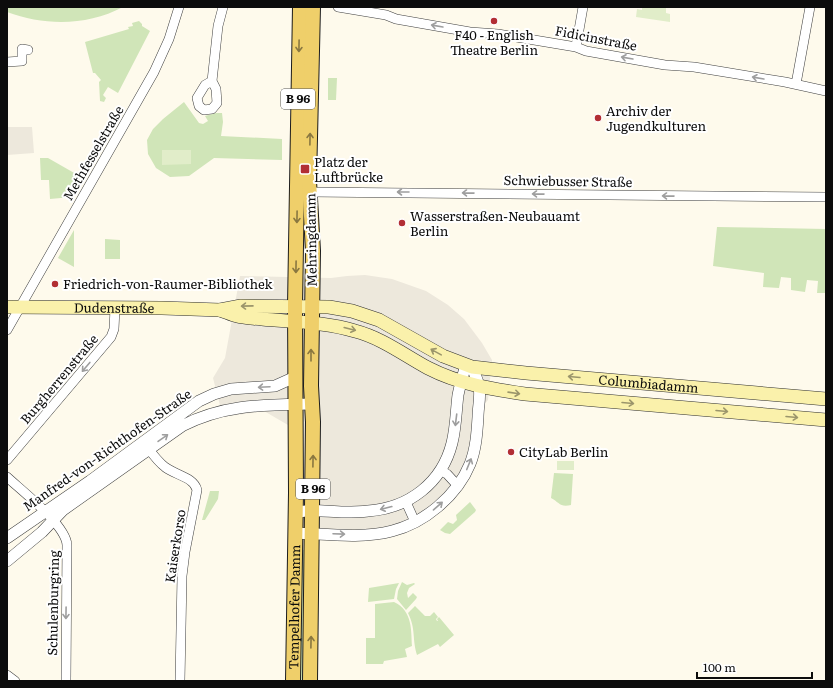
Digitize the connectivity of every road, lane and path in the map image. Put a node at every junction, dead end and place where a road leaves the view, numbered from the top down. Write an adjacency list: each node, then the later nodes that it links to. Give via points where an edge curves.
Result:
1 (179, 7): 20 (street, Methfesselstraße, via 154,72)
2 (223, 7): 12 (street, via 218,26)
3 (300, 7): 15 (main road, Mehringdamm / B 96, one-way to 15)
4 (313, 7): 15 (main road, Mehringdamm / B 96, one-way to 4)
5 (338, 7): 8 (street, Fidicinstraße)
6 (582, 7): 9 (street)
7 (810, 7): 13 (street)
8 (386, 11): 9 (street, Fidicinstraße, one-way to 8, via 396,19)
9 (576, 47): 13 (street, Fidicinstraße, one-way to 9, via 694,67 666,65)
10 (28, 50): 11 (street, via 22,50 22,61)
11 (7, 62)
12 (212, 81)
13 (796, 84): 14 (street, Fidicinstraße)
14 (826, 91)
15 (304, 191): 16 (street, Schwiebusser Straße, one-way to 15); 17 (main road, Mehringdamm / B 96, one-way to 17); 18 (main road, Mehringdamm / B 96, via 313,251)
16 (826, 197)
17 (295, 306): 18 (main road); 22 (main road, Dudenstraße, one-way to 22, via 241,306); 23 (main road, Tempelhofer Damm / B 96)
18 (312, 306): 24 (main road, Tempelhofer Damm / B 96); 26 (main road, one-way to 18, via 443,356 379,320 352,311)
19 (7, 307): 20 (main road, Dudenstraße)
20 (20, 307): 21 (main road, Dudenstraße); 25 (street, Methfesselstraße)
21 (114, 308): 22 (main road, Dudenstraße); 43 (street, Burgherrenstraße, one-way to 43, via 114,329 111,337)
22 (220, 310): 23 (main road, Dudenstraße, via 236,316)
23 (295, 322): 24 (main road); 27 (main road, Tempelhofer Damm / B 96)
24 (312, 323): 28 (main road, one-way to 28, via 371,336 427,367); 35 (main road, Tempelhofer Damm / B 96, one-way to 24)
25 (7, 330)
26 (469, 366): 28 (street); 29 (street); 30 (main road, Columbiadamm, one-way to 26)
27 (295, 377): 33 (street, Manfred-von-Richthofen-Straße, one-way to 33, via 275,386 231,389); 36 (main road, Tempelhofer Damm / B 96)
28 (461, 382): 29 (main road); 44 (street, one-way to 44, via 452,443)
29 (479, 387): 37 (main road, Columbiadamm, one-way to 37, via 525,394); 46 (street, one-way to 29, via 470,465 476,441)
30 (696, 388): 31 (main road, Columbiadamm); 37 (main road)
31 (746, 392): 32 (main road, Columbiadamm); 39 (main road)
32 (771, 394): 34 (main road, Columbiadamm); 40 (main road)
33 (208, 397): 38 (street); 42 (street, Manfred-von-Richthofen-Straße, via 192,405)
34 (826, 399)
35 (311, 404): 36 (street); 48 (main road, Tempelhofer Damm / B 96, one-way to 35)
36 (296, 405): 38 (street, Manfred-von-Richthofen-Straße, via 251,406); 50 (main road, Tempelhofer Damm / B 96)
37 (694, 409): 39 (main road, Columbiadamm, one-way to 39)
38 (213, 413): 42 (street, Manfred-von-Richthofen-Straße, one-way to 38, via 196,419)
39 (744, 413): 40 (main road, Columbiadamm)
40 (769, 415): 41 (main road, Columbiadamm, one-way to 41)
41 (826, 420)
42 (146, 446): 49 (street, Manfred-von-Richthofen-Straße); 51 (street, Manfred-von-Richthofen-Straße); 60 (street, Kaiserkorso, via 165,467 191,480 197,490 182,576)
43 (7, 460)
44 (440, 470): 46 (street); 47 (street, via 427,486)
45 (7, 477): 49 (street, Schulenburgring)
46 (458, 486): 52 (street, one-way to 46)
47 (406, 502): 48 (street, one-way to 48, via 368,511); 52 (street)
48 (312, 510): 50 (street); 54 (main road, Tempelhofer Damm / B 96)
49 (45, 512): 51 (street, Schulenburgring); 55 (street, Manfred-von-Richthofen-Straße)
50 (296, 513): 53 (main road, Tempelhofer Damm / B 96)
51 (53, 520): 56 (street, Manfred-von-Richthofen-Straße); 59 (street, Schulenburgring, one-way to 59, via 65,536 67,545)
52 (415, 522): 54 (street, one-way to 52, via 376,534 400,529)
53 (295, 533): 54 (street, Tempelhofer Damm); 61 (main road, Tempelhofer Damm / B 96)
54 (312, 533): 62 (main road, Tempelhofer Damm / B 96, one-way to 54)
55 (7, 538)
56 (7, 561)
57 (7, 675): 58 (street)
58 (15, 681)
59 (66, 681)
60 (180, 681)
61 (293, 681)
62 (310, 681)

